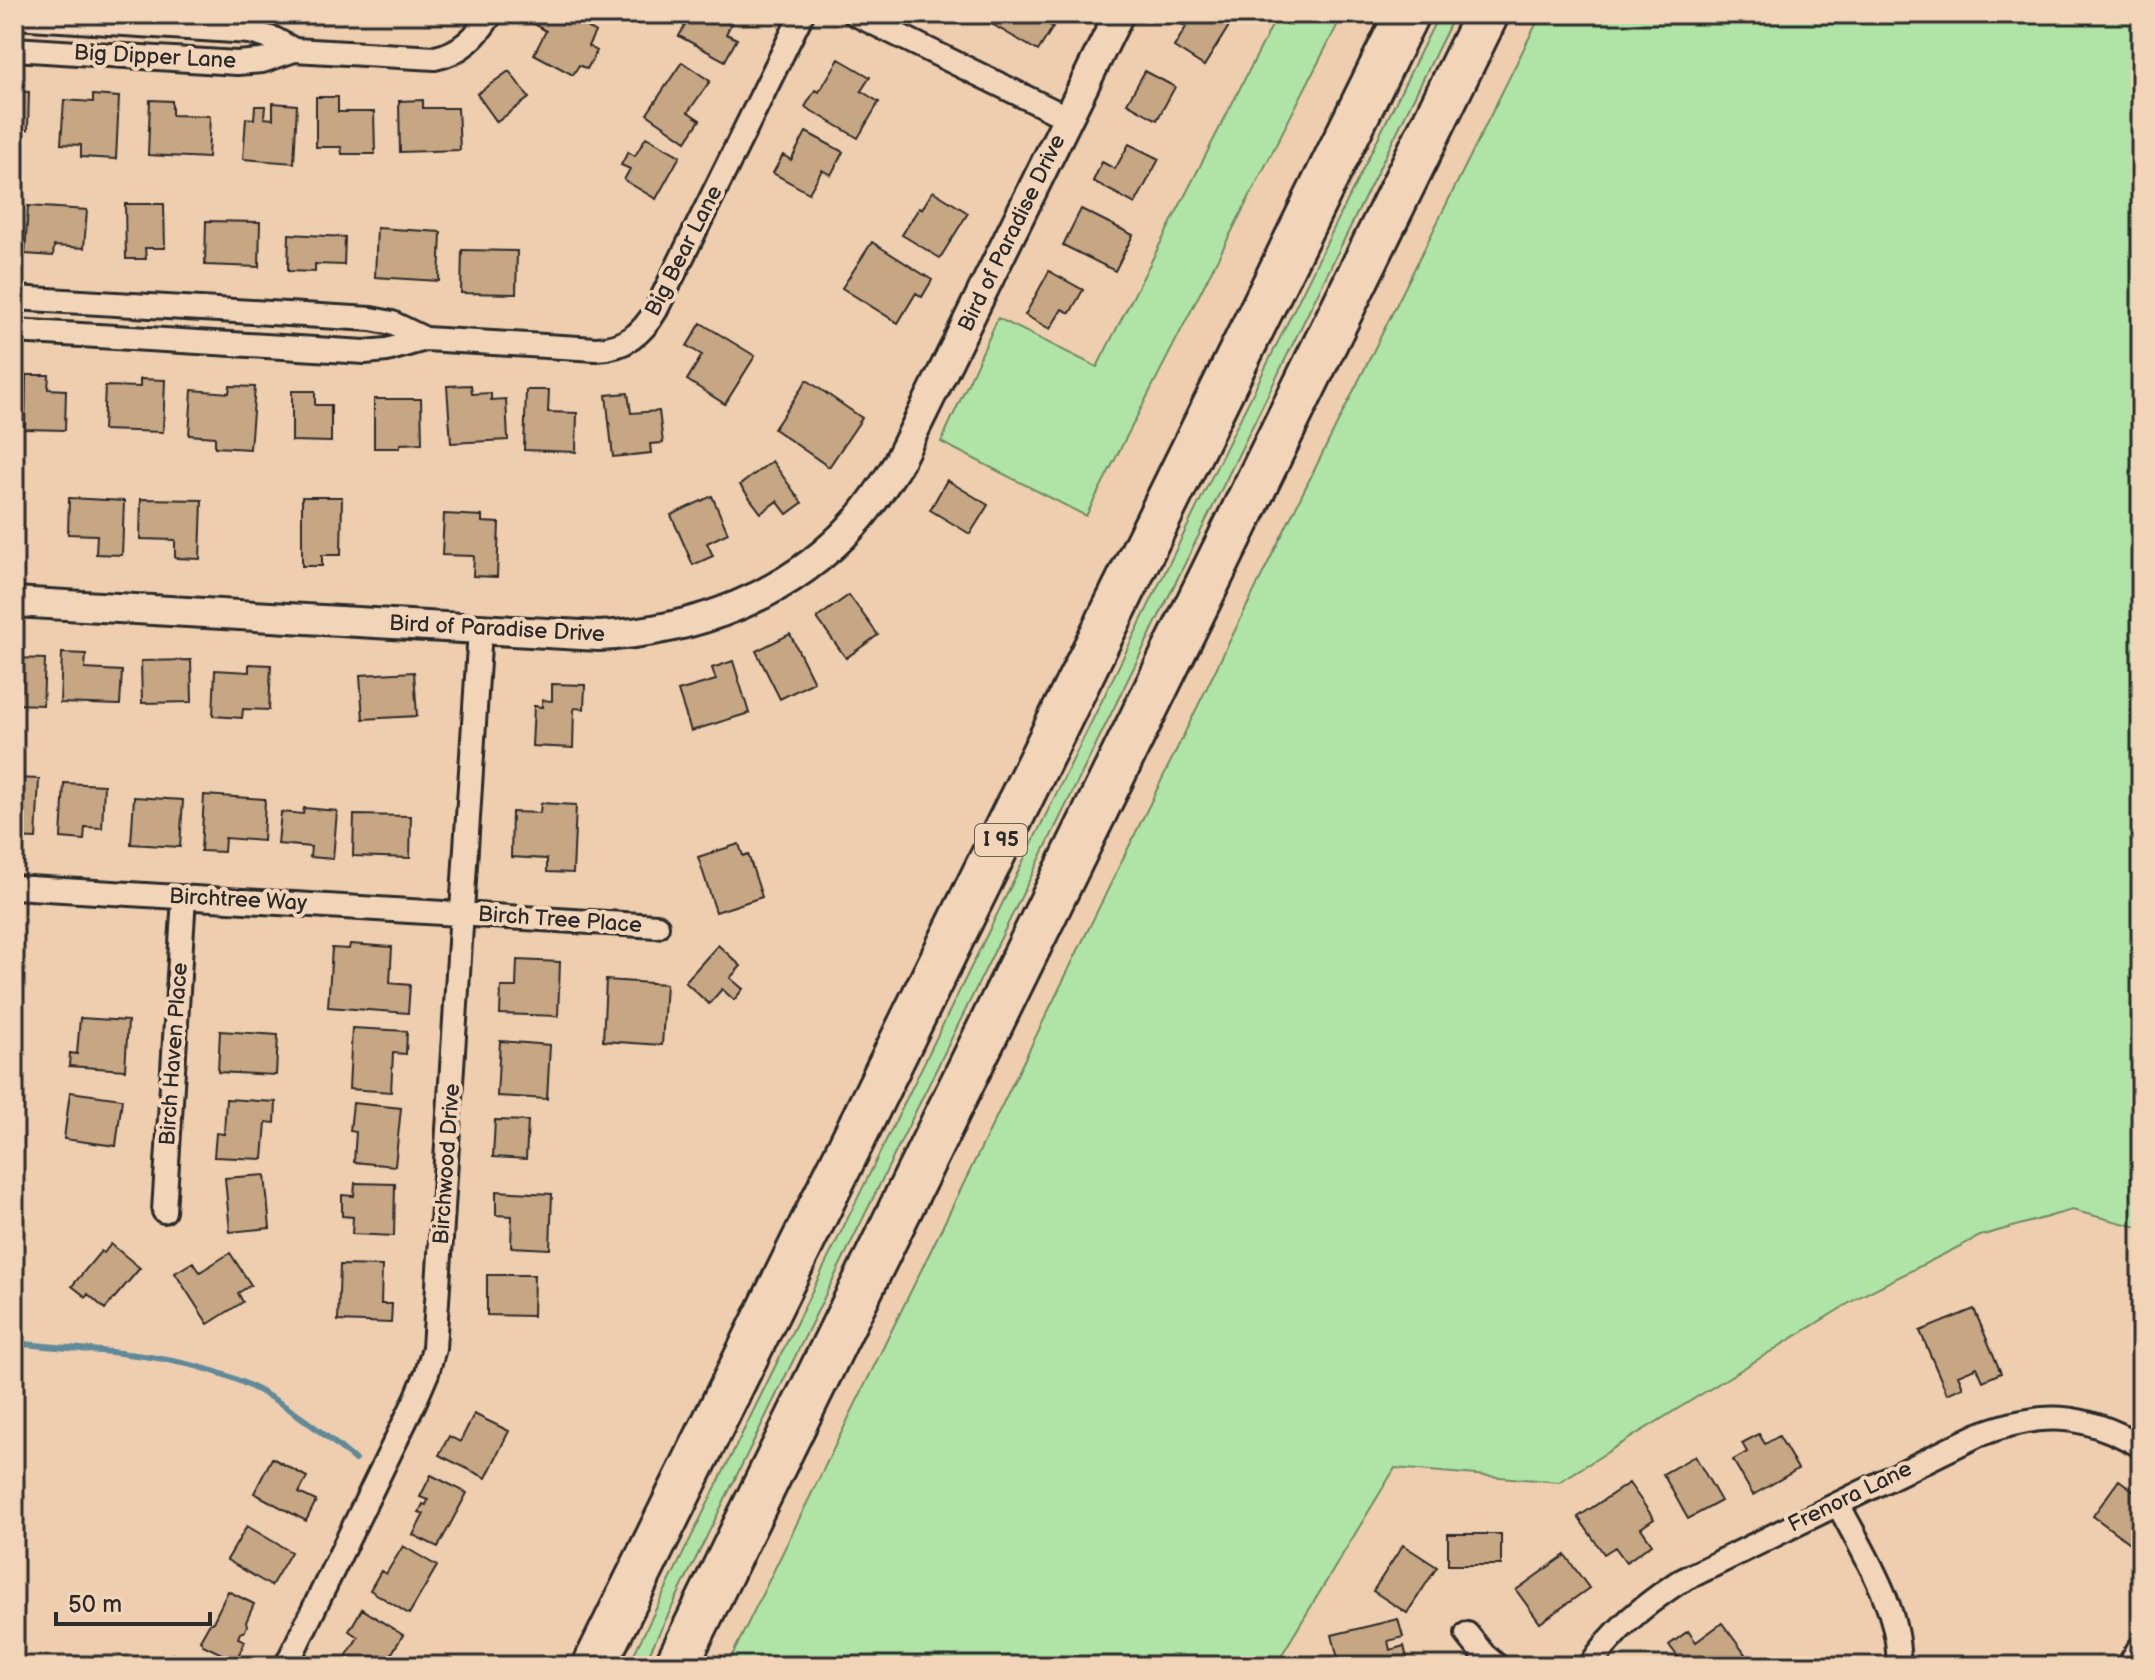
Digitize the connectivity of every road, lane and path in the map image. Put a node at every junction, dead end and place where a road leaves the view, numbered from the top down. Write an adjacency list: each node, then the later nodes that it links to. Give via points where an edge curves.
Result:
1 (491, 14): 9 (street, Big Dipper Lane, via 463,47 435,58)
2 (802, 14): 13 (street, Big Bear Lane, via 662,299 634,337 596,349)
3 (855, 14): 10 (street)
4 (1119, 14): 10 (street, Bird of Paradise Drive)
5 (1407, 14): 26 (highway, I 95)
6 (1487, 14): 27 (highway)
7 (14, 17): 9 (street, Big Dipper Lane, via 250,32)
8 (14, 49): 9 (street, Big Dipper Lane, via 250,63)
9 (294, 50)
10 (1068, 118): 15 (street, Bird of Paradise Drive, via 908,446 870,504 838,540 771,589 689,624 599,636)
11 (14, 298): 13 (street, Big Bear Lane, via 371,319)
12 (14, 331): 13 (street, Big Bear Lane, via 365,352)
13 (425, 339)
14 (14, 602): 15 (street, Bird of Paradise Drive)
15 (480, 630): 18 (street, Birchwood Drive)
16 (14, 887): 17 (street, Birchtree Way)
17 (184, 897): 18 (street, Birchtree Way); 20 (street, Birch Haven Place)
18 (463, 913): 19 (street, Birch Tree Place); 25 (street, Birchwood Drive, via 434,1348 415,1401)
19 (657, 926)
20 (164, 1211)
21 (2141, 1446): 22 (street, Frenora Lane, via 2097,1424 2034,1419 1978,1435)
22 (1838, 1504): 29 (street, Frenora Lane, via 1677,1583 1622,1625); 30 (street, via 1888,1606)
23 (1467, 1634): 28 (street)
24 (2141, 1651): 31 (street)
25 (286, 1666)
26 (594, 1666)
27 (676, 1666)
28 (1497, 1666)
29 (1590, 1666)
30 (1898, 1666)
31 (2132, 1666)

